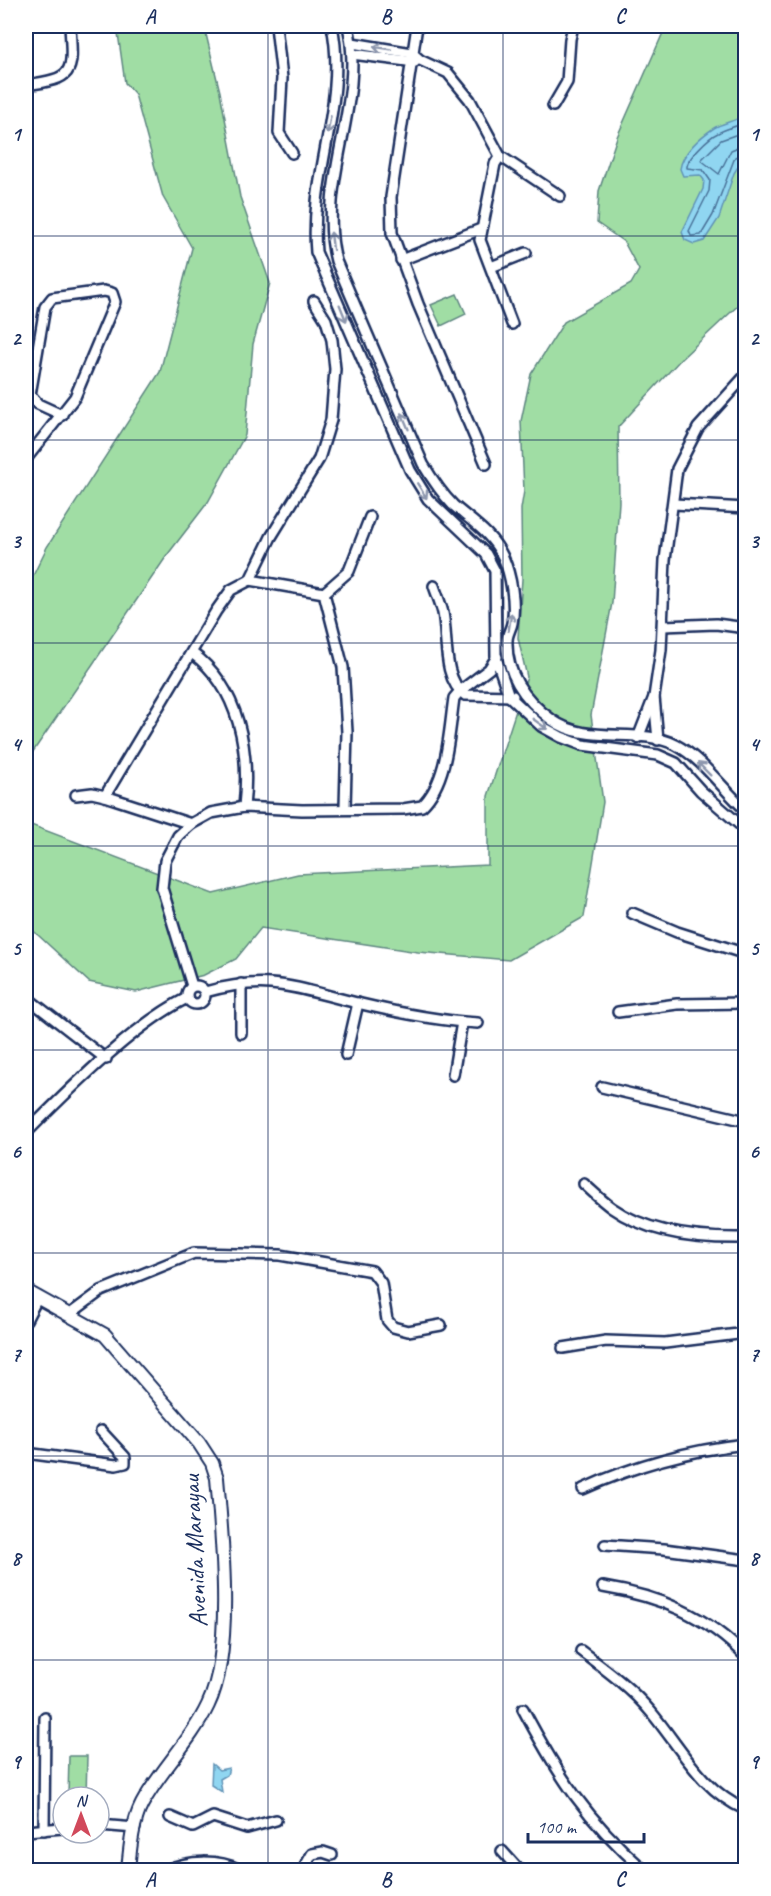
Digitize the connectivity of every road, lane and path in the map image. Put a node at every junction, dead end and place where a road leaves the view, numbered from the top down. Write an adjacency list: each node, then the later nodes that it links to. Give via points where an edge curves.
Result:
1 (70, 26): 10 (street, via 70,68 65,76 57,81)
2 (276, 26): 14 (street, via 282,78 279,133)
3 (332, 26): 11 (street, via 337,65)
4 (348, 26): 7 (street)
5 (417, 26): 9 (street)
6 (573, 26): 13 (street, via 567,82)
7 (352, 43): 8 (street); 9 (street, one-way to 7)
8 (352, 54): 9 (street); 12 (street)
9 (414, 58): 15 (street, via 438,67 458,82); 19 (street, via 390,217)
10 (26, 85)
11 (334, 97): 12 (street); 25 (street, one-way to 25, via 317,188 316,252)
12 (347, 99): 24 (street, one-way to 12, via 331,242 334,185)
13 (553, 106)
14 (292, 153)
15 (500, 156): 16 (street); 17 (street)
16 (560, 196)
17 (481, 229): 19 (street); 20 (street, via 480,240)
18 (526, 253): 20 (street)
19 (401, 260): 28 (street)
20 (491, 267): 22 (street)
21 (314, 301): 32 (street, via 332,340 335,369 331,420 319,459)
22 (512, 324)
23 (744, 379): 29 (street, via 698,428 687,446 677,469)
24 (387, 380): 25 (street); 37 (street, one-way to 24, via 511,583 502,556 489,536 453,505 430,477)
25 (374, 386): 39 (street, one-way to 39, via 410,470 428,499 486,554 495,571)
26 (62, 415): 26 (street, via 75,397 115,302 112,293 52,298 45,306 30,395 38,404); 27 (street)
27 (26, 459)
28 (486, 464)
29 (674, 504): 30 (street); 35 (street, via 665,560)
30 (746, 508)
31 (370, 517): 34 (street, via 349,571)
32 (250, 580): 34 (street); 38 (street, via 231,590)
33 (434, 586): 40 (street, via 443,614 451,670)
34 (324, 593): 52 (street, via 343,667 347,732)
35 (663, 626): 36 (street, via 716,624); 43 (street)
36 (746, 628)
37 (508, 651): 39 (street); 42 (street)
38 (192, 653): 48 (street); 51 (street, via 218,678 238,719 248,775)
39 (496, 658): 40 (street, via 489,669); 41 (street)
40 (460, 691): 41 (street); 52 (street, via 454,698 439,775 428,800 422,806 403,809)
41 (509, 696): 42 (street); 49 (street, one-way to 49, via 541,726 561,737 669,759)
42 (525, 696): 44 (street, via 551,719 571,730)
43 (654, 697): 44 (street); 45 (street)
44 (638, 738): 45 (street)
45 (658, 740): 46 (street, one-way to 45, via 687,753)
46 (722, 788): 49 (street); 50 (street)
47 (75, 795): 48 (street)
48 (105, 796): 55 (street)
49 (708, 797): 54 (street)
50 (734, 800): 53 (street); 54 (street)
51 (244, 807): 52 (street); 55 (street, via 211,813)
52 (345, 807)
53 (746, 810)
54 (724, 812): 56 (street)
55 (191, 824): 60 (street, via 178,836 165,861 162,888)
56 (746, 830)
57 (632, 914): 58 (street)
58 (746, 954)
59 (241, 984): 61 (street); 64 (street, via 283,983); 69 (street)
60 (192, 986): 61 (street, via 200,986); 63 (street)
61 (205, 992): 63 (street, via 199,1004 192,1004)
62 (26, 997): 71 (street)
63 (187, 998): 71 (street, via 170,1007)
64 (358, 1003): 67 (street); 70 (street)
65 (746, 1003): 66 (street, via 677,1004)
66 (618, 1012)
67 (462, 1022): 68 (street); 72 (street)
68 (478, 1023)
69 (241, 1033)
70 (346, 1055)
71 (106, 1059): 75 (street)
72 (453, 1075)
73 (602, 1086): 74 (street)
74 (746, 1121)
75 (26, 1131)
76 (584, 1184): 77 (street, via 613,1209 657,1228 712,1239)
77 (746, 1238)
78 (26, 1290): 79 (street, Avenida Marayau)
79 (38, 1297): 80 (street, Avenida Marayau); 81 (street)
80 (70, 1314): 82 (street, via 101,1291 194,1253 280,1255 372,1271 381,1283 387,1320 393,1327 408,1331); 100 (street, Avenida Marayau, via 105,1335 199,1443 217,1478 223,1599 219,1666 210,1702 142,1804)
81 (26, 1320)
82 (441, 1325)
83 (746, 1333): 84 (street, via 665,1343 606,1341)
84 (563, 1348)
85 (101, 1431): 87 (street, via 125,1457 125,1463)
86 (746, 1444): 88 (street, via 666,1459 620,1472)
87 (26, 1453)
88 (583, 1489)
89 (605, 1545): 90 (street)
90 (746, 1560)
91 (603, 1587): 93 (street, via 642,1593 684,1610)
92 (581, 1651): 96 (street, via 628,1687 699,1776 731,1803)
93 (746, 1657)
94 (523, 1709): 111 (street, via 578,1803)
95 (45, 1718): 102 (street)
96 (746, 1810)
97 (170, 1817): 98 (street, via 193,1827 213,1817 247,1828)
98 (276, 1820)
99 (111, 1826): 100 (street)
100 (135, 1828): 106 (street, Avenida Marayau)
101 (51, 1829): 102 (street)
102 (44, 1830): 103 (street)
103 (26, 1831)
104 (502, 1851): 110 (street)
105 (332, 1855): 109 (street, via 312,1854)
106 (128, 1870)
107 (166, 1870): 108 (street, via 219,1862)
108 (240, 1870)
109 (303, 1870)
110 (519, 1870)
111 (644, 1870)

